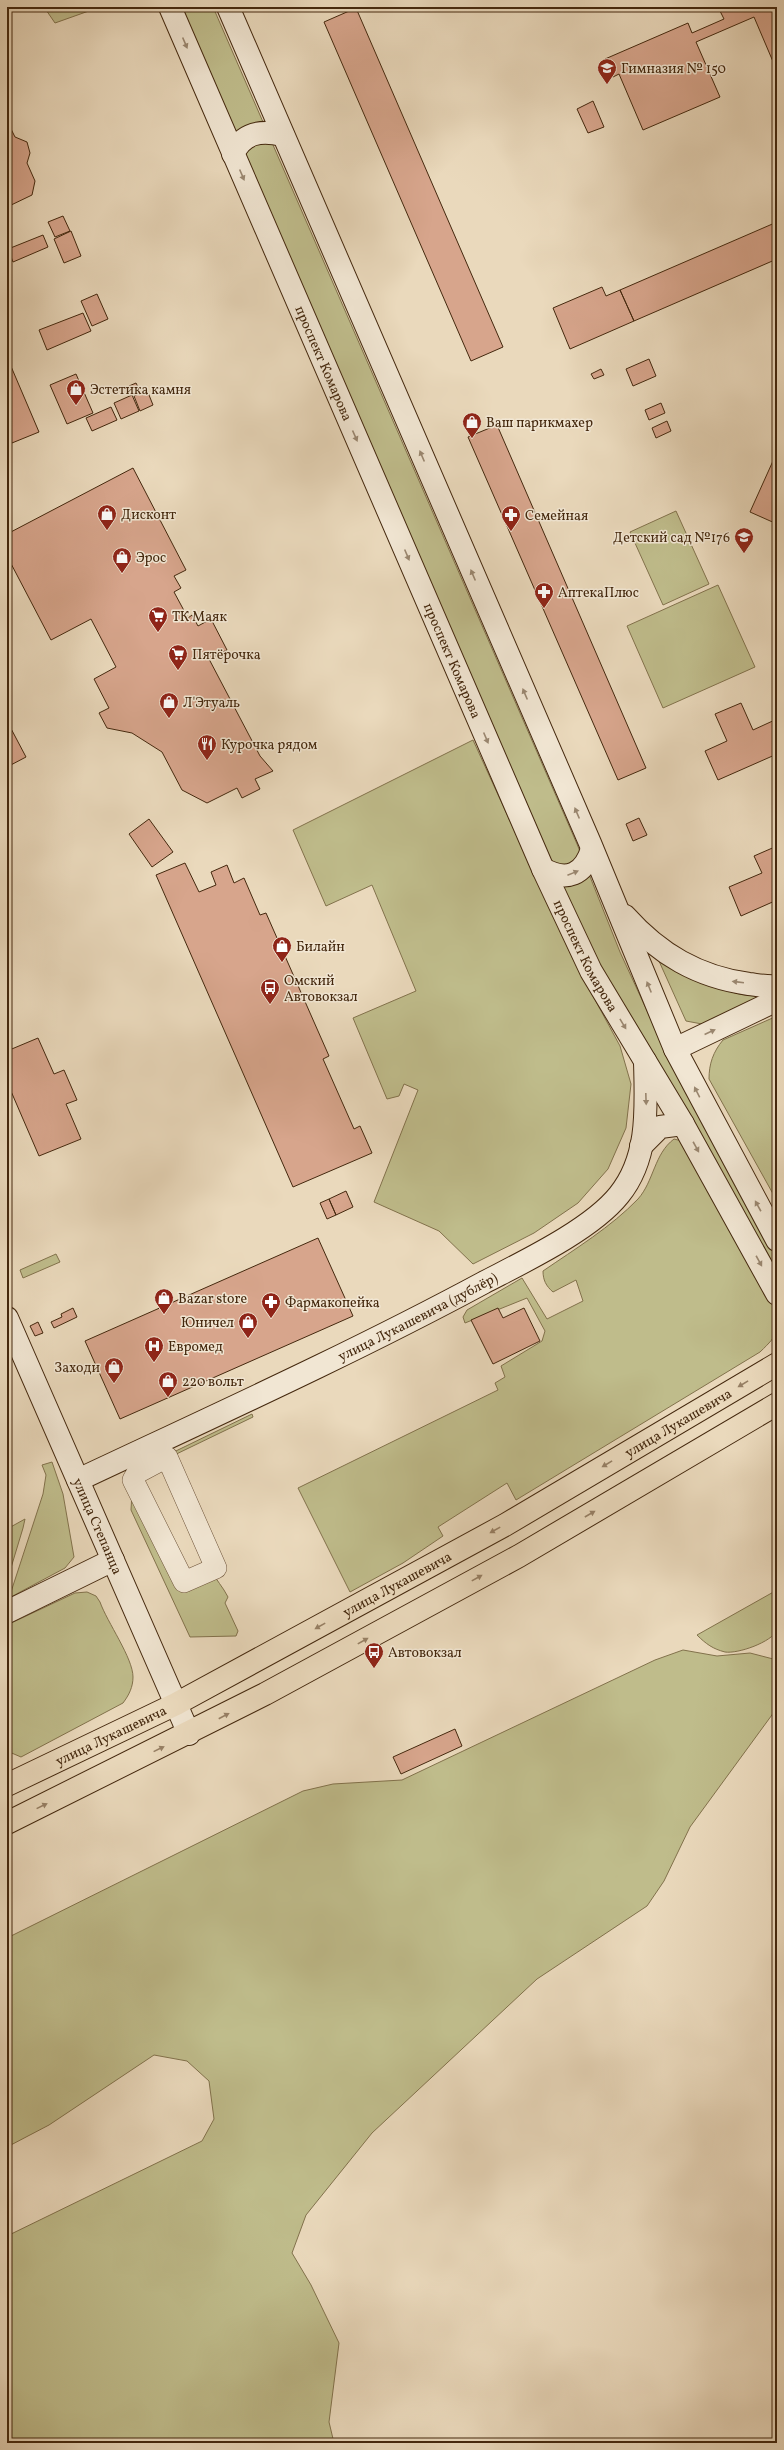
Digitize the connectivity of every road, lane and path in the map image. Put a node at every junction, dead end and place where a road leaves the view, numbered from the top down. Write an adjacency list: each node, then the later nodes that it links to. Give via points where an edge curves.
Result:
1 (170, 7): 4 (main road, проспект Комарова, one-way to 4)
2 (228, 7): 3 (main road)
3 (283, 135): 4 (main road, via 258,132 246,136); 5 (main road, one-way to 3)
4 (233, 154): 6 (main road, проспект Комарова, one-way to 6)
5 (592, 849): 6 (main road, one-way to 5, via 554,875 573,874 588,862); 7 (main road)
6 (542, 869): 11 (main road, проспект Комарова, one-way to 11, via 591,970)
7 (615, 904): 8 (main road, one-way to 7, via 726,981 684,964 646,939); 10 (main road, one-way to 7)
8 (777, 986)
9 (777, 1000): 10 (main road, one-way to 9)
10 (674, 1048): 14 (main road, one-way to 10)
11 (645, 1060): 12 (main road, проспект Комарова); 13 (main road, улица Лукашевича (дублёр), one-way to 13, via 646,1114)
12 (683, 1124): 13 (main road, via 660,1127); 15 (main road, проспект Комарова, one-way to 15)
13 (641, 1146): 19 (main road, улица Лукашевича (дублёр), via 633,1174 619,1196 596,1216 543,1251 437,1307)
14 (777, 1240)
15 (777, 1294)
16 (7, 1318): 19 (main road, улица Степанца)
17 (777, 1364): 23 (main road, улица Лукашевича, one-way to 23, via 505,1525)
18 (777, 1404): 24 (main road, one-way to 18, via 519,1556)
19 (78, 1480): 20 (main road, улица Степанца)
20 (113, 1560): 22 (main road); 23 (main road, улица Степанца)
21 (184, 1582): 21 (street, via 216,1568 167,1457 137,1473 133,1480)
22 (7, 1612)
23 (176, 1704): 24 (main road, улица Степанца); 25 (main road, улица Лукашевича)
24 (190, 1734): 26 (main road, one-way to 24)
25 (7, 1786)
26 (7, 1823)

